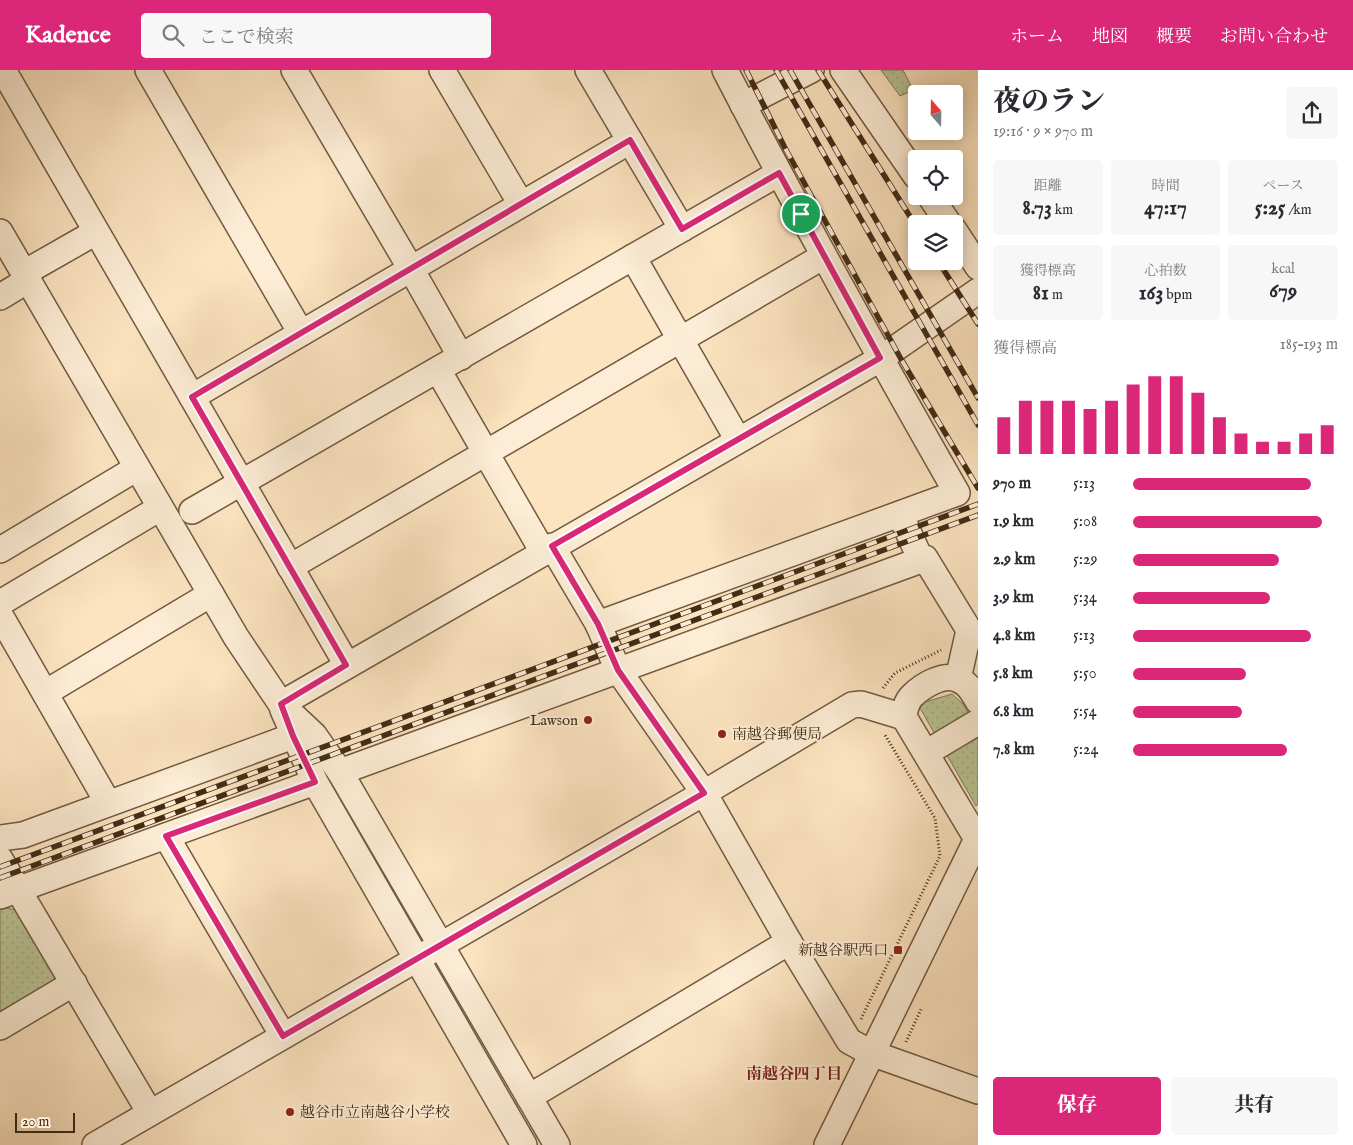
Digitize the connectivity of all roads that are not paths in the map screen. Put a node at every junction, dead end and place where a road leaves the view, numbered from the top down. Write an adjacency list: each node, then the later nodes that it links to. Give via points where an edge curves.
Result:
1 (2, 70): 16 (street)
2 (148, 70): 25 (street)
3 (294, 70): 21 (street)
4 (442, 70): 13 (street)
5 (588, 70): 10 (street)
6 (725, 70): 9 (street)
7 (811, 70): 9 (street)
8 (843, 70): 11 (street)
9 (743, 105): 12 (street)
10 (630, 140): 13 (street); 14 (street)
11 (908, 164)
12 (779, 173): 14 (street); 18 (street)
13 (521, 204): 21 (street)
14 (682, 229): 19 (street)
15 (0, 232): 22 (street)
16 (96, 232): 22 (street); 30 (street)
17 (963, 244): 20 (street)
18 (824, 256): 26 (street); 28 (street)
19 (633, 257): 26 (street); 27 (street)
20 (978, 267)
21 (411, 268): 25 (street); 27 (street)
22 (26, 277): 24 (street); 33 (street)
23 (978, 291): 28 (street)
24 (0, 297)
25 (301, 334): 30 (street)
26 (680, 339): 31 (street); 32 (street)
27 (461, 357): 29 (street)
28 (880, 358): 31 (street); 37 (street, via 956,493)
29 (438, 370): 32 (street); 34 (street)
30 (192, 397): 34 (street)
31 (738, 440): 38 (street)
32 (486, 453): 38 (street); 41 (street)
33 (136, 468): 35 (street); 39 (street)
34 (242, 483): 36 (street); 41 (street)
35 (160, 508): 42 (street); 43 (street)
36 (192, 511)
37 (900, 514): 40 (street); 45 (street)
38 (547, 549): 45 (street); 46 (street)
39 (0, 550)
40 (921, 560): 47 (street); 48 (street, via 925,558 969,630)
41 (290, 567): 46 (street)
42 (211, 594): 49 (street); 51 (street)
43 (0, 603)
44 (0, 615): 49 (street)
45 (598, 624): 47 (street)
46 (346, 665): 51 (street)
47 (618, 670): 56 (street); 58 (street)
48 (958, 679): 50 (street, via 969,686); 52 (street, via 949,676 938,679 911,696)
49 (45, 693): 59 (street)
50 (978, 700)
51 (281, 704): 54 (street); 56 (street, via 314,735)
52 (904, 717): 55 (street); 58 (street, via 860,704 852,705)
53 (978, 722): 55 (street)
54 (293, 736): 57 (street); 59 (street)
55 (926, 753): 62 (street)
56 (340, 772): 66 (street)
57 (315, 782): 60 (street); 67 (street)
58 (704, 793): 65 (street); 66 (street)
59 (108, 803): 61 (street, via 23,834)
60 (166, 836): 64 (street); 70 (street)
61 (0, 838)
62 (977, 838): 71 (street)
63 (0, 860): 64 (street)
64 (9, 893): 68 (street)
65 (789, 942): 71 (street, via 849,1041); 73 (street)
66 (440, 946): 67 (street); 73 (street)
67 (417, 959): 70 (street); 76 (street)
68 (74, 983): 69 (street); 74 (street)
69 (0, 1027)
70 (283, 1036): 74 (street)
71 (871, 1053): 72 (street); 78 (street)
72 (978, 1091)
73 (529, 1098): 77 (street)
74 (150, 1113): 75 (street)
75 (95, 1145)
76 (524, 1145)
77 (557, 1145)
78 (827, 1145)

